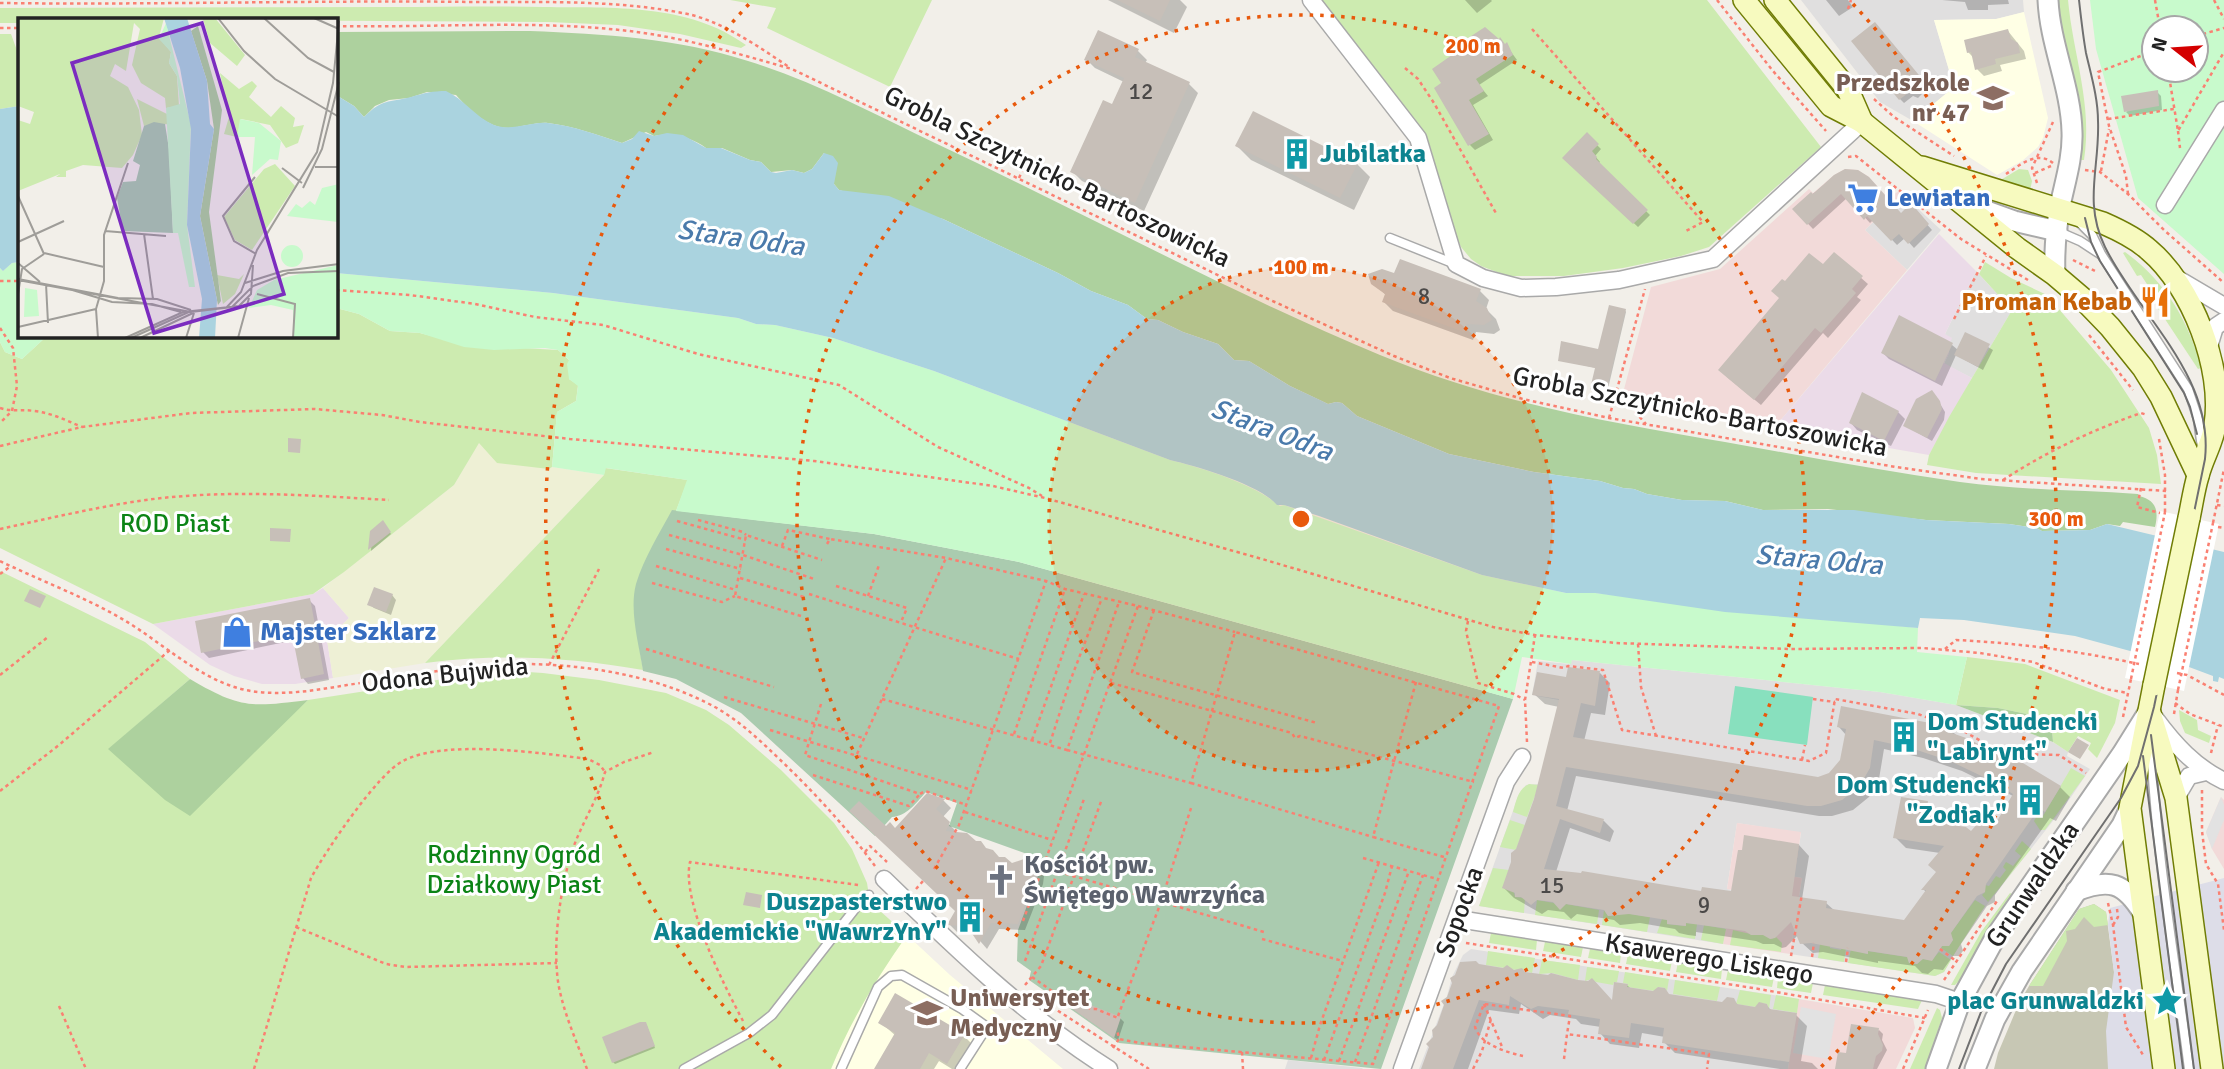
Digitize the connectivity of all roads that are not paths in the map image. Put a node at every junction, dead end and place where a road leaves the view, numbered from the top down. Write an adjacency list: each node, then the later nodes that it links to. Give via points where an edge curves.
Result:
1 (1311, 0): 14 (street, via 1418,138)
2 (1745, 0): 6 (main road, via 1831,106)
3 (1775, 0): 6 (main road, via 1848,90)
4 (2048, 0): 10 (street, via 2071,111 2071,151)
5 (2224, 110): 9 (street)
6 (1862, 122): 7 (main road); 14 (street, via 1713,259 1600,283 1521,288 1483,278)
7 (1915, 165): 8 (main road); 10 (main road, Grunwaldzka)
8 (1960, 201): 11 (street); 15 (main road)
9 (2165, 205)
10 (2060, 209): 11 (street); 13 (lane, via 2092,235); 16 (main road, Grunwaldzka, via 2126,234)
11 (2057, 231): 13 (lane); 15 (street)
12 (1390, 238): 14 (lane)
13 (2101, 254): 20 (lane, via 2190,393 2202,445)
14 (1456, 264)
15 (2055, 275): 20 (main road, via 2110,327 2143,368)
16 (2174, 276): 17 (street); 19 (main road, Grunwaldzka, via 2195,314)
17 (2224, 306)
18 (2224, 321): 19 (street, via 2215,327)
19 (2208, 352): 20 (main road, Grunwaldzka, via 2215,426)
20 (2198, 475): 21 (main road, Grunwaldzka, bridge)
21 (2149, 711): 23 (street); 25 (main road); 26 (main road, Grunwaldzka); 32 (street, Grunwaldzka, via 1996,936); 41 (lane, via 2153,794)
22 (1522, 757): 31 (street, Sopocka, via 1506,782)
23 (2204, 779): 24 (street); 25 (street, via 2189,776)
24 (2224, 781)
25 (2176, 798): 42 (main road)
26 (2130, 808): 28 (street, Grunwaldzka); 30 (main road)
27 (886, 871): 33 (street, via 944,938 1042,1023)
28 (2076, 891): 30 (street, via 2096,883 2117,886 2129,892); 39 (street, Grunwaldzka, via 1995,1018)
29 (867, 895): 34 (lane, via 772,1015)
30 (2143, 913): 40 (main road)
31 (1458, 919): 32 (street, Ksawerego Liskego, via 1936,994); 37 (street, Sopocka)
32 (1960, 1002): 38 (street, Grunwaldzka)
33 (1102, 1067)
34 (684, 1069)
35 (841, 1069): 36 (lane, via 878,987 891,975 902,975 987,1027)
36 (960, 1069)
37 (1402, 1069)
38 (1936, 1069)
39 (1975, 1069)
40 (2164, 1069)
41 (2189, 1069)
42 (2212, 1069)

